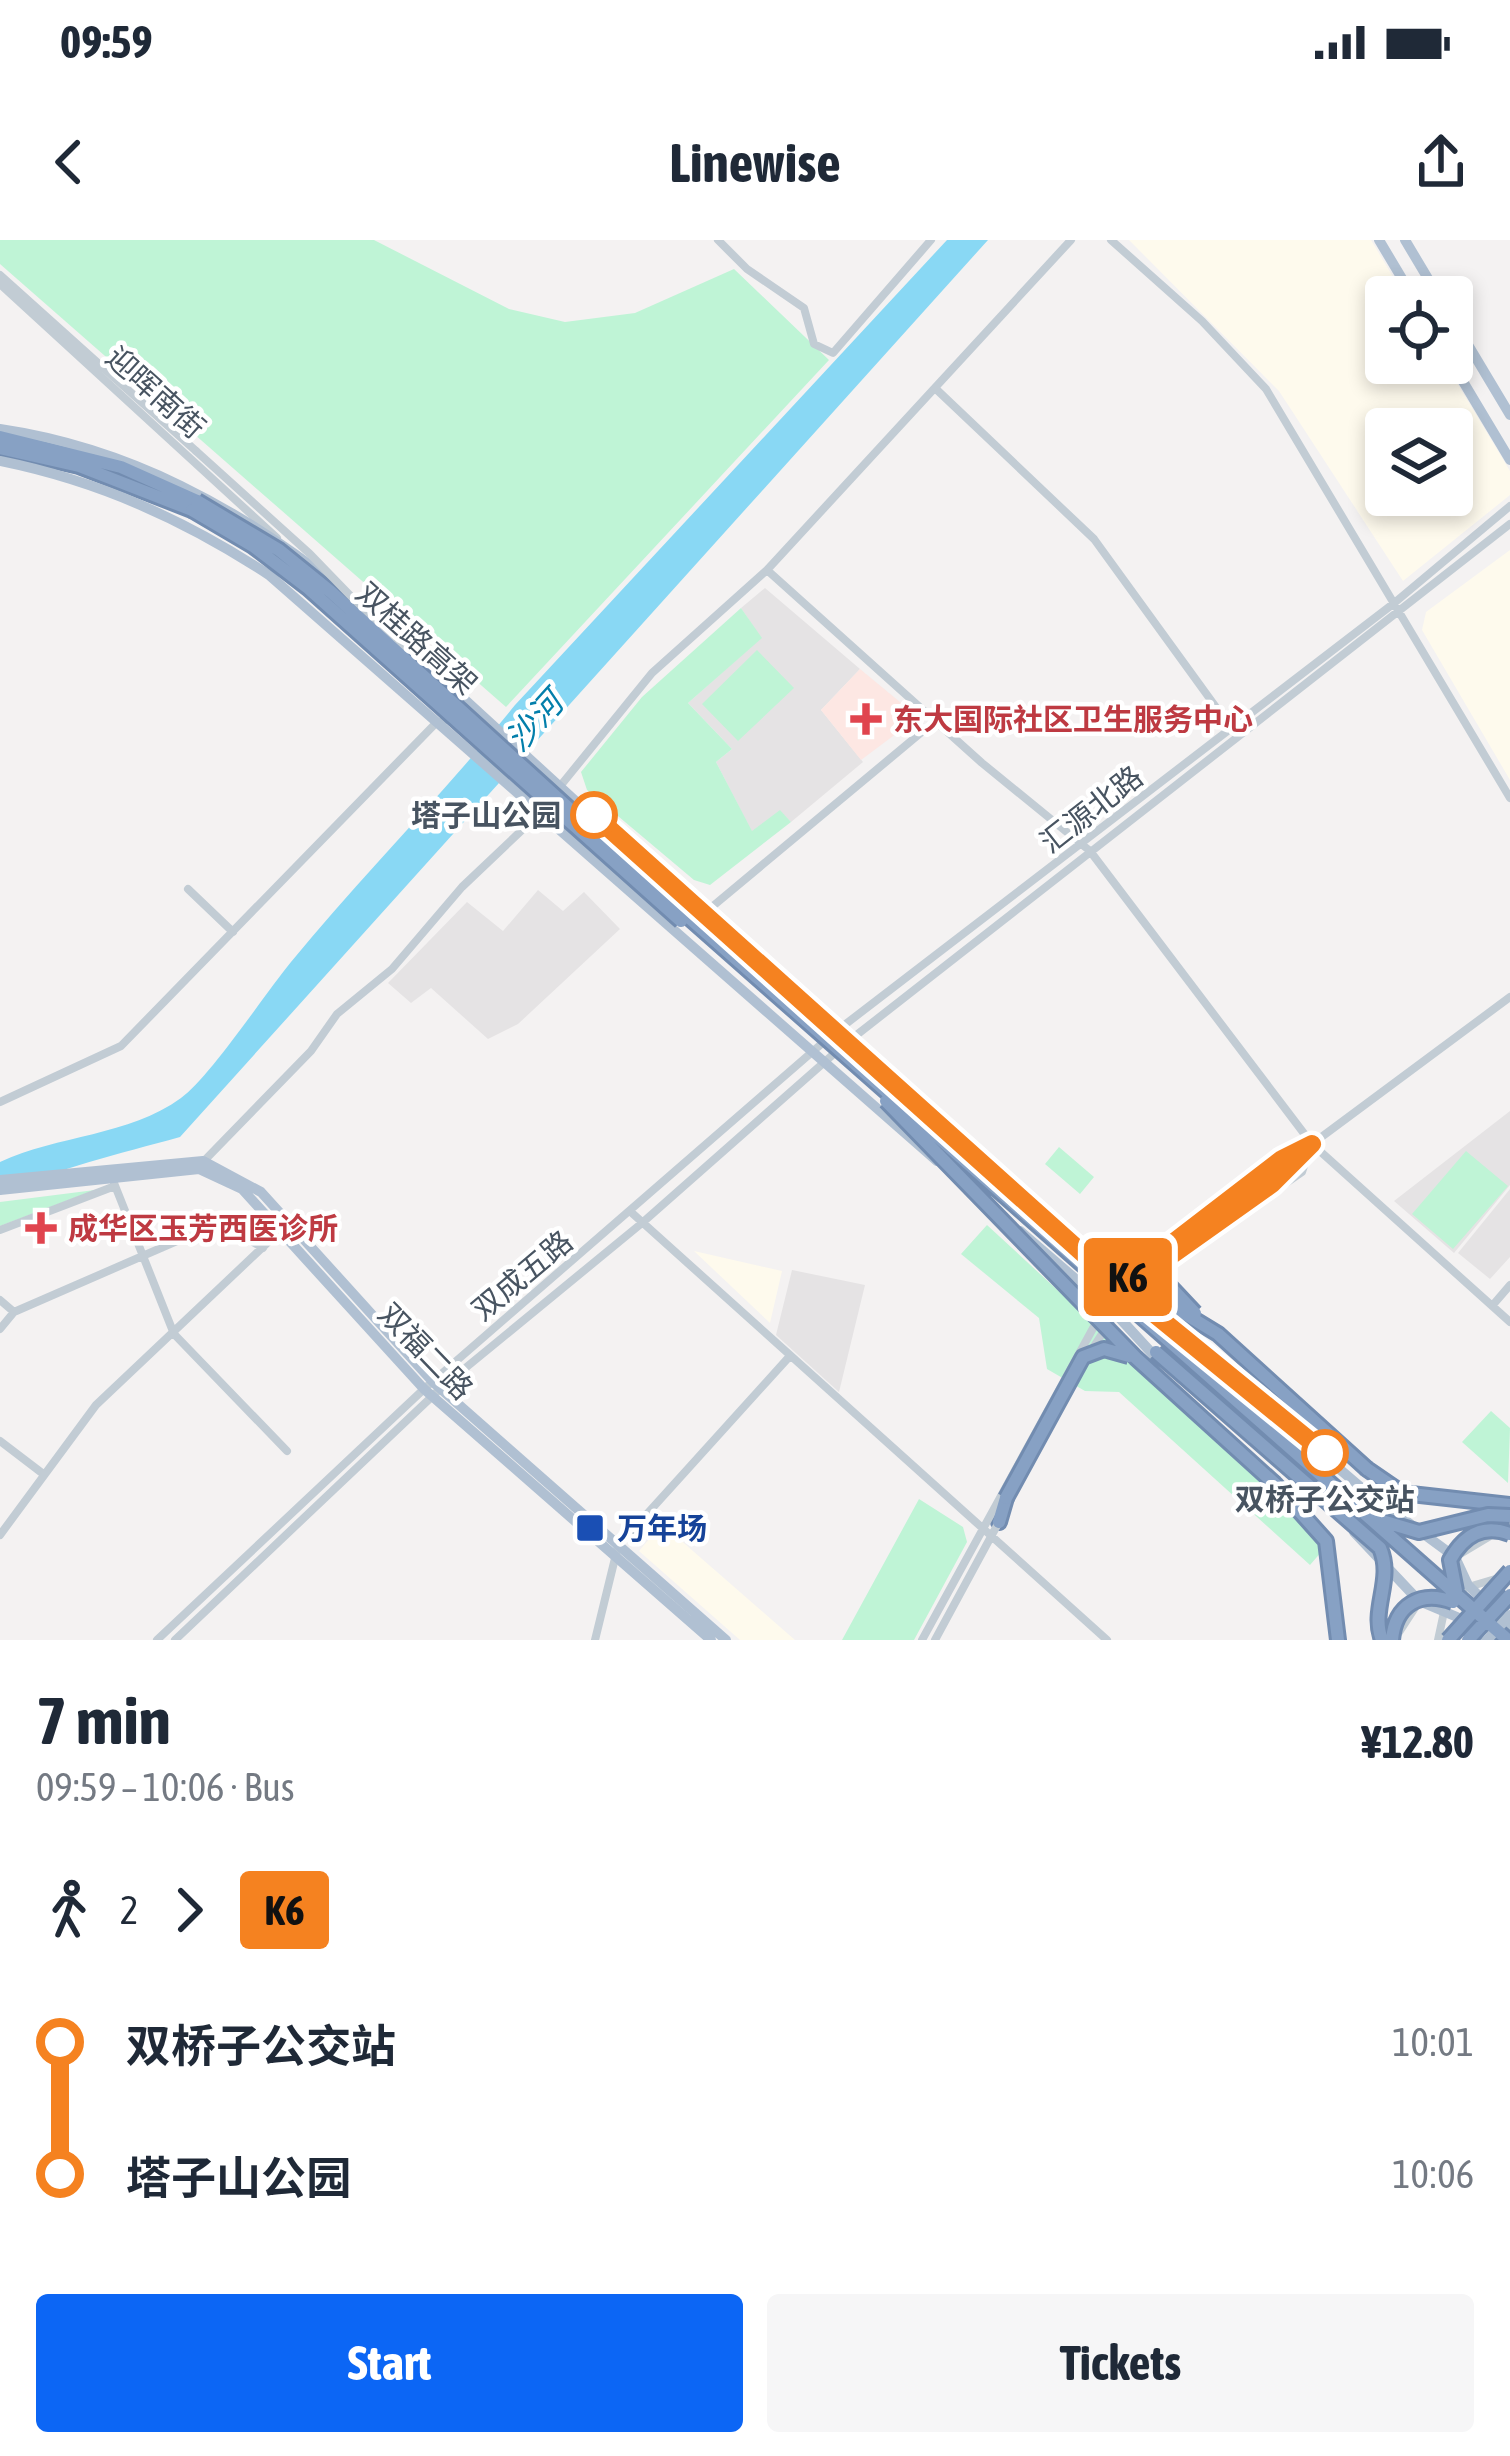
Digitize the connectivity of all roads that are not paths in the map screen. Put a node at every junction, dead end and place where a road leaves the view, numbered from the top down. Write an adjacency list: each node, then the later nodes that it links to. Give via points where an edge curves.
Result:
1 (718, 240): 2 (street, via 805,308 814,344 832,353)
2 (932, 240)
3 (1071, 240): 12 (street)
4 (1111, 240): 24 (street, via 1266,389)
5 (1379, 240): 7 (main road)
6 (1405, 240): 8 (main road)
7 (1400, 276)
8 (1426, 276)
9 (0, 279): 22 (street, 迎晖南街); 26 (street, bridge)
10 (1473, 353): 13 (main road)
11 (1465, 384): 17 (main road)
12 (936, 389): 23 (street); 29 (street, via 1094,539)
13 (1510, 415)
14 (0, 433): 15 (main road); 18 (highway)
15 (85, 448): 18 (main road); 22 (main road, via 216,501)
16 (1, 458): 19 (highway, via 80,466); 28 (main road, via 95,485 223,544)
17 (1510, 460)
18 (121, 467): 19 (highway)
19 (194, 506): 26 (highway, 双桂路高架, bridge, via 298,565); 42 (highway, 双桂路高架, bridge, via 308,588)
20 (1510, 506): 24 (street, 汇源北路)
21 (1510, 524): 25 (street, 汇源北路)
22 (278, 539): 26 (main road, via 404,639)
23 (767, 570): 27 (street); 30 (street, via 652,673)
24 (1393, 604): 25 (street); 29 (street, 汇源北路)
25 (1399, 615): 29 (street, 汇源北路); 31 (street)
26 (461, 699): 28 (street); 30 (main road); 42 (highway, 双桂路高架, bridge)
27 (934, 721): 33 (street); 35 (street)
28 (445, 725): 30 (street, bridge, via 467,727 529,781 547,789); 32 (main road); 36 (street)
29 (1235, 733): 33 (street, 汇源北路)
30 (562, 784): 32 (street); 35 (main road)
31 (1510, 798)
32 (541, 812): 40 (main road); 45 (street, via 392,969 338,1014)
33 (1087, 848): 38 (street, 汇源北路); 39 (street, 汇源北路); 44 (street)
34 (188, 890): 36 (street)
35 (701, 916): 38 (main road)
36 (233, 932): 43 (street, via 122,1046)
37 (1510, 997): 44 (street)
38 (834, 1034): 39 (main road); 40 (street, 汇源北路)
39 (845, 1043): 41 (street, 汇源北路); 58 (main road)
40 (816, 1049): 41 (main road); 50 (street, 双成五路)
41 (828, 1060): 51 (street, 双成五路); 60 (main road)
42 (888, 1098): 67 (highway, bridge, via 1089,1258); 70 (highway, bridge); 78 (highway, 双桂路高架, bridge)
43 (0, 1102)
44 (1312, 1144): 46 (street); 56 (street, via 1302,1172 1184,1260); 58 (street, via 1282,1159); 61 (street)
45 (201, 1165): 47 (main road); 52 (main road, 双福二路, via 248,1183)
46 (1283, 1172): 56 (street); 67 (highway, bridge, via 1168,1255 1162,1268 1168,1287)
47 (111, 1178): 48 (main road); 49 (main road); 53 (street); 55 (street)
48 (0, 1180)
49 (0, 1190)
50 (632, 1213): 51 (street); 71 (street, 双成五路)
51 (643, 1223): 69 (street); 71 (street, 双成五路)
52 (286, 1226): 54 (street); 71 (main road, 双福二路)
53 (0, 1230)
54 (263, 1248): 55 (street, via 243,1236 211,1234); 66 (street)
55 (142, 1260): 62 (street); 66 (street)
56 (1141, 1280): 58 (street)
57 (1510, 1285): 61 (street)
58 (1124, 1289): 60 (street); 63 (street); 77 (main road); 78 (highway, bridge)
59 (0, 1300): 62 (street)
60 (1103, 1303): 63 (main road); 81 (street)
61 (1492, 1306): 64 (street)
62 (14, 1312): 65 (street)
63 (1115, 1313): 68 (main road); 80 (street); 85 (main road)
64 (1510, 1322)
65 (0, 1329)
66 (174, 1334): 73 (street); 74 (street, via 96,1405)
67 (1218, 1334): 76 (highway, bridge, via 1388,1487)
68 (1156, 1352): 75 (highway, bridge)
69 (788, 1357): 81 (street); 87 (street)
70 (1136, 1358): 80 (highway, bridge, via 1104,1349 1083,1358); 104 (highway, bridge, via 1322,1533)
71 (433, 1389): 87 (main road, 双福二路); 96 (street, 双成五路); 97 (street, 双成五路)
72 (0, 1441): 74 (street)
73 (287, 1451)
74 (42, 1473): 82 (street)
75 (1316, 1489): 78 (highway, bridge); 86 (highway, bridge)
76 (1510, 1505)
77 (1394, 1514): 85 (main road); 88 (main road)
78 (1364, 1519): 79 (highway, bridge, via 1419,1532 1488,1515); 86 (highway, bridge); 93 (highway, 双桂路高架, bridge)
79 (1510, 1520): 88 (street)
80 (999, 1522): 84 (street)
81 (981, 1531): 84 (street); 101 (street)
82 (0, 1534)
83 (1510, 1534): 93 (highway, bridge, via 1481,1530 1454,1552)
84 (991, 1538): 102 (street); 103 (street)
85 (1365, 1544): 92 (main road)
86 (1380, 1548): 105 (highway, bridge, via 1387,1570)
87 (616, 1550): 98 (street); 99 (main road, 双福二路); 100 (main road, 双福二路)
88 (1455, 1557): 90 (main road)
89 (1510, 1573): 90 (street); 108 (highway, bridge)
90 (1468, 1585): 93 (street); 95 (main road)
91 (1510, 1595): 109 (highway, bridge)
92 (1419, 1601): 93 (main road); 106 (street)
93 (1453, 1604): 95 (highway, 双桂路高架, bridge); 106 (highway, bridge, via 1415,1600 1400,1610); 107 (street); 110 (main road)
94 (1510, 1615): 110 (main road, bridge)
95 (1506, 1636)
96 (157, 1640)
97 (175, 1640)
98 (595, 1640)
99 (711, 1640)
100 (726, 1640)
101 (922, 1640)
102 (934, 1640)
103 (1107, 1640)
104 (1338, 1640)
105 (1382, 1640)
106 (1393, 1640)
107 (1438, 1640)
108 (1448, 1640)
109 (1468, 1640)
110 (1485, 1640)

